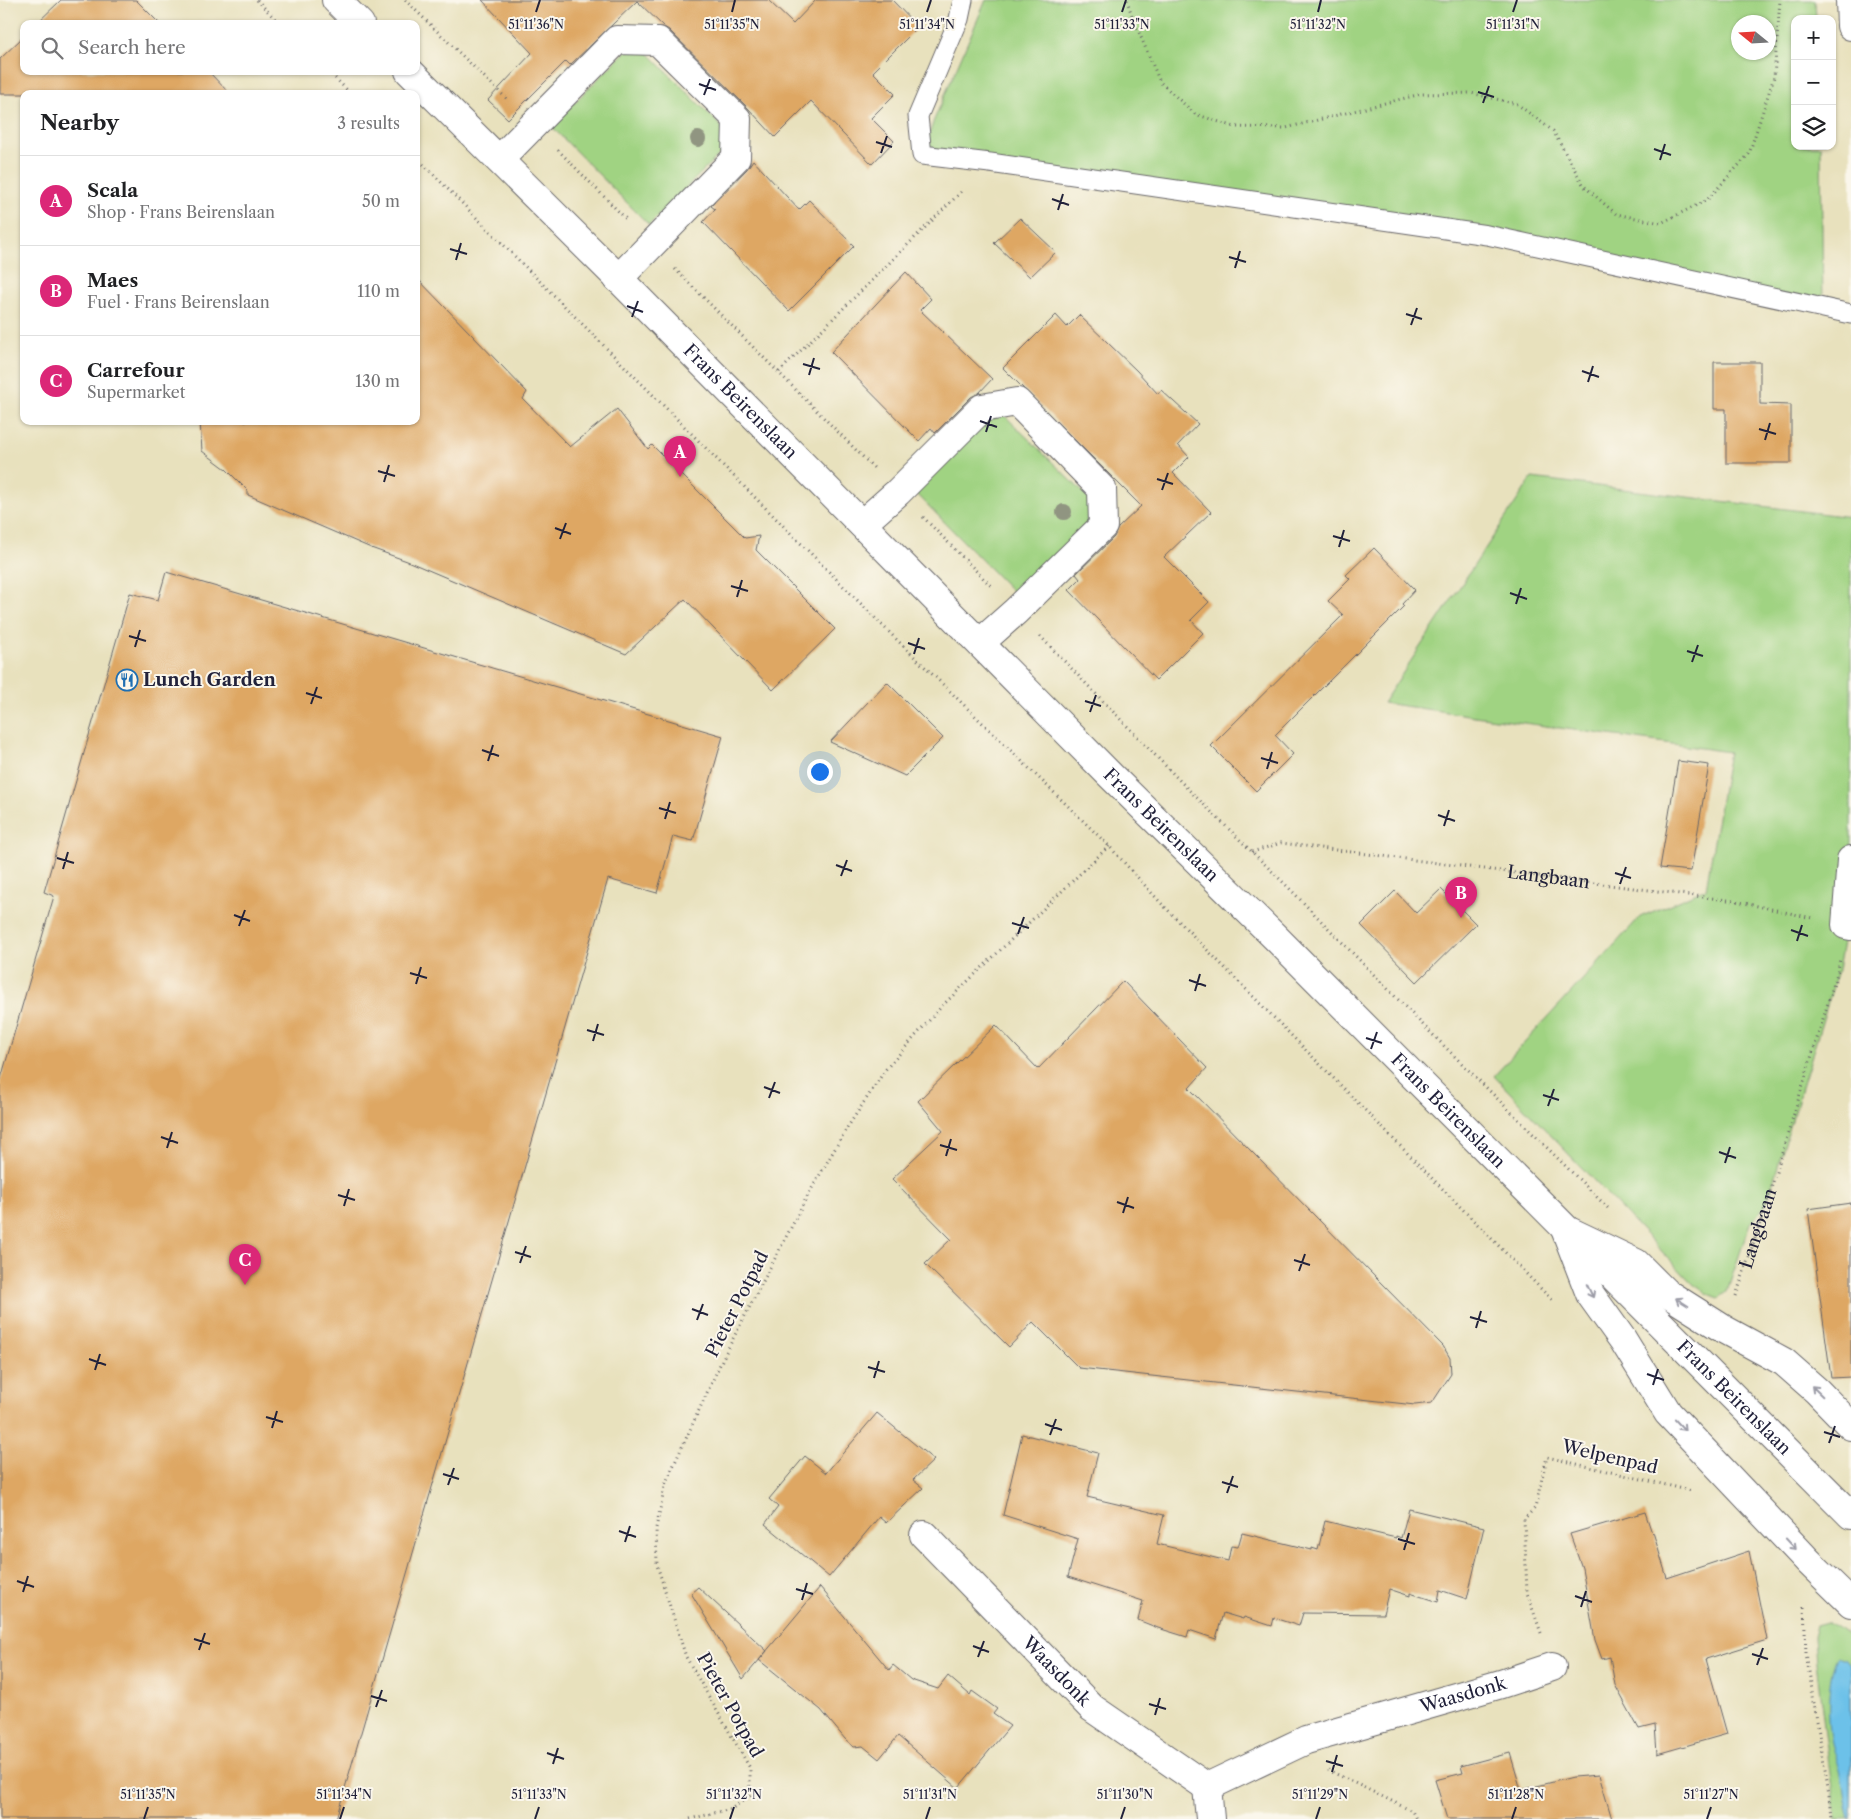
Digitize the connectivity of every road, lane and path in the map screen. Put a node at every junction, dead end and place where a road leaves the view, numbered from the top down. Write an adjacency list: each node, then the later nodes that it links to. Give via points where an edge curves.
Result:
1 (257, 0): 8 (path)
2 (336, 0): 9 (street)
3 (405, 0): 14 (path)
4 (963, 0): 17 (lane, via 959,19 918,116 922,155)
5 (1127, 0): 6 (path, via 1160,82 1195,114 1235,127 1286,128 1421,94 1472,93 1517,104 1553,131 1584,186 1616,214 1661,224 1707,200 1749,154 1774,77)
6 (1780, 0)
7 (1850, 0): 10 (street)
8 (276, 20)
9 (356, 20)
10 (1851, 26)
11 (332, 75): 13 (path)
12 (413, 75): 15 (street, Frans Beirenslaan)
13 (347, 90)
14 (533, 125): 15 (street); 18 (path); 18 (street, via 617,40 658,41 736,119 736,158)
15 (500, 160): 19 (street, Frans Beirenslaan)
16 (420, 161): 26 (path, via 893,636)
17 (990, 163): 20 (lane, via 1487,235); 21 (path)
18 (650, 244): 19 (street); 21 (path)
19 (618, 279): 23 (street, Frans Beirenslaan)
20 (1851, 314)
21 (779, 372): 22 (path)
22 (898, 492): 23 (street); 24 (path); 24 (street, via 982,408 1017,402 1102,490 1103,526)
23 (862, 524): 25 (street, Frans Beirenslaan)
24 (1016, 611): 25 (street); 27 (path)
25 (980, 643): 31 (street, Frans Beirenslaan)
26 (1108, 846): 32 (path); 43 (path, Pieter Potpad, via 943,1005 886,1069 808,1196 724,1358 666,1482 656,1528 657,1565 686,1657 750,1768 750,1796 731,1809)
27 (1252, 852): 29 (path, Langbaan, via 1281,843 1735,901); 30 (path)
28 (1851, 860): 29 (street)
29 (1848, 926): 33 (path, Langbaan, via 1838,970)
30 (1613, 1212)
31 (1565, 1229): 33 (street, one-way to 31, via 1665,1292 1636,1263); 35 (street, one-way to 35, via 1590,1294 1668,1413); 36 (street, Frans Beirenslaan)
32 (1559, 1307)
33 (1725, 1330): 34 (street, one-way to 33, via 1784,1362)
34 (1851, 1426)
35 (1735, 1484): 38 (street, one-way to 38); 40 (path, Welpenpad, via 1694,1491 1547,1457 1536,1508 1524,1519 1527,1593)
36 (1851, 1515)
37 (924, 1535): 42 (street, Waasdonk, via 1092,1708)
38 (1809, 1562): 39 (street); 46 (path, via 1804,1577 1806,1653)
39 (1851, 1603)
40 (1552, 1667): 41 (street, Waasdonk, via 1306,1740)
41 (1286, 1750): 42 (street, Waasdonk); 45 (path, via 1412,1811)
42 (1207, 1787): 44 (street)
43 (690, 1819)
44 (1210, 1819)
45 (1416, 1819)
46 (1831, 1819)

